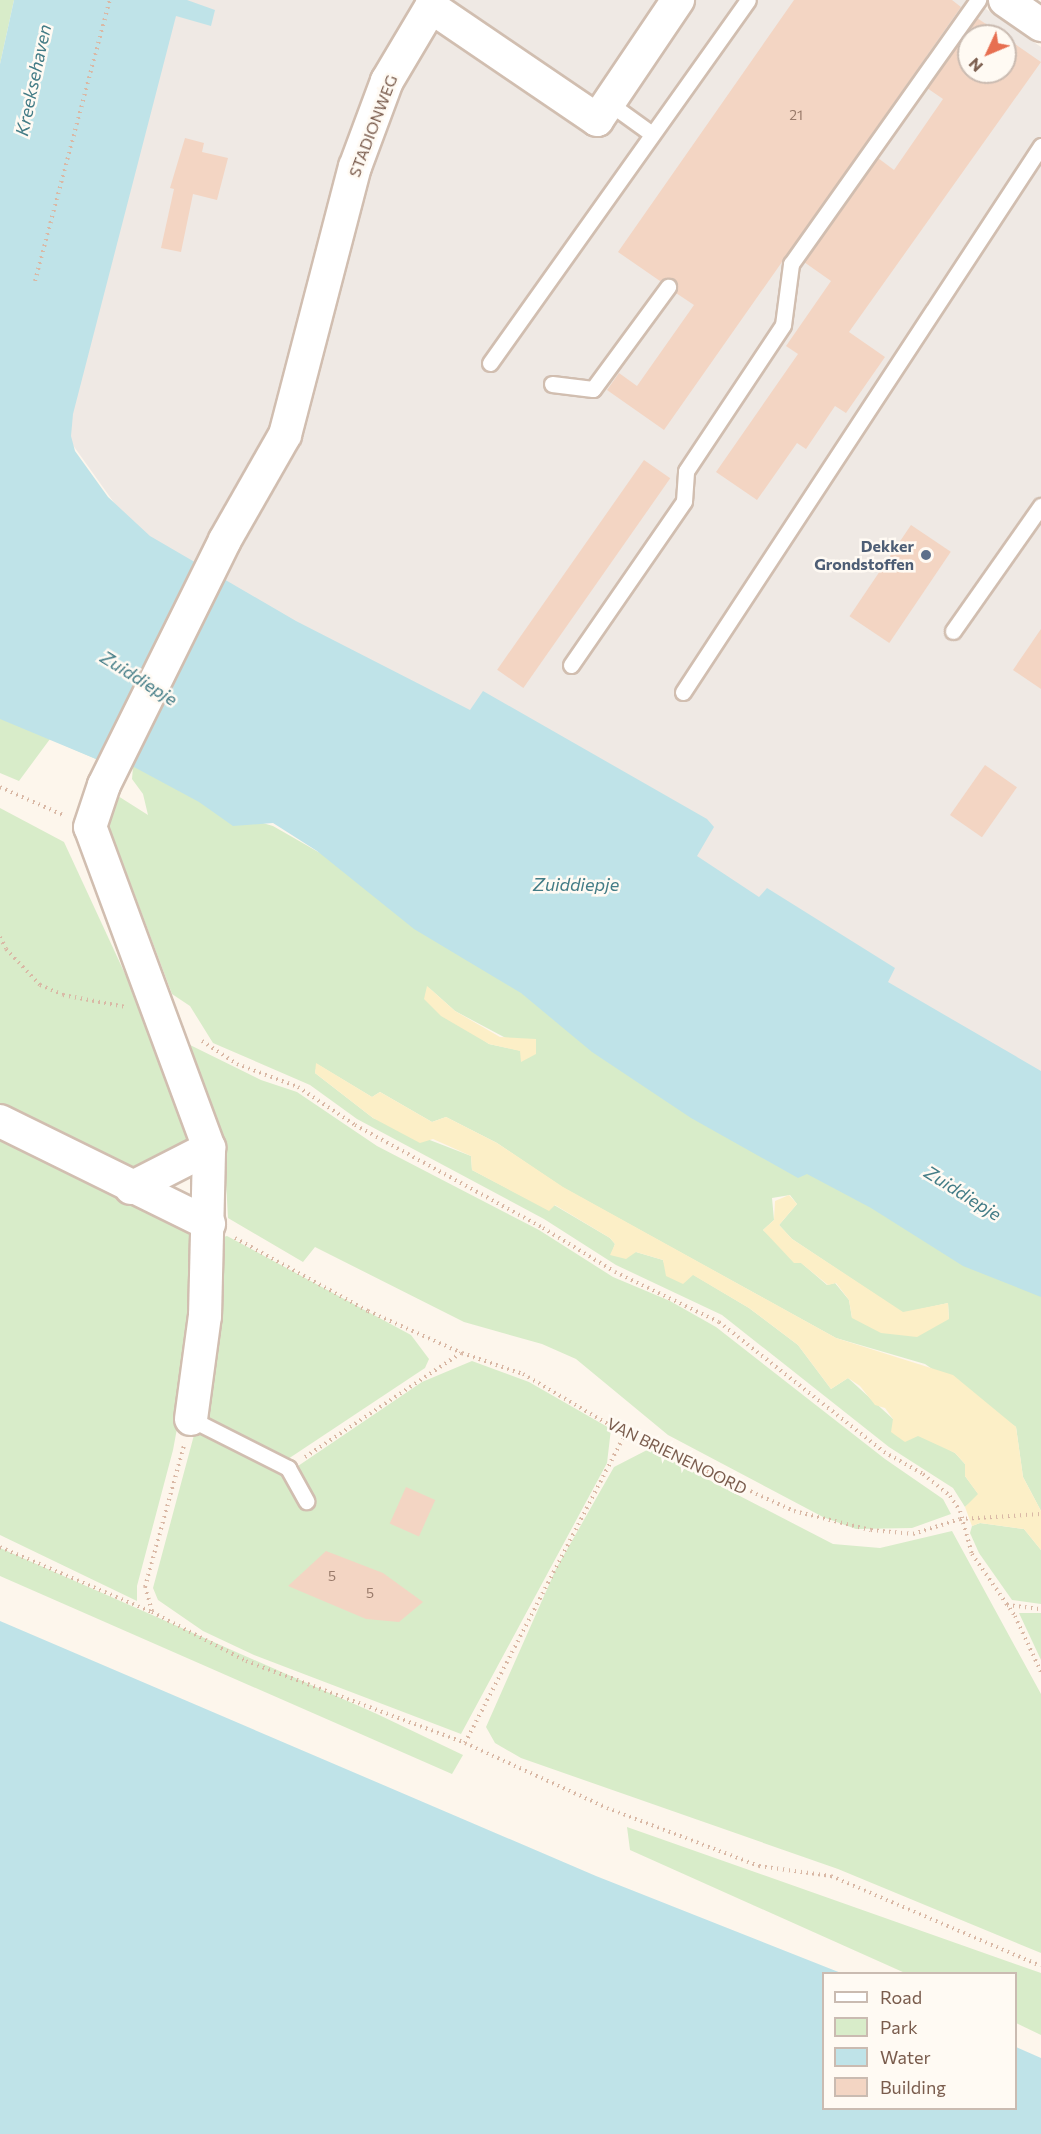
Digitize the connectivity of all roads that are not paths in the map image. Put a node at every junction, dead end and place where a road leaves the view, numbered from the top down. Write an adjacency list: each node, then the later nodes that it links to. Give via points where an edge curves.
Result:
1 (678, 0): 7 (street, STADIONWEG)
2 (748, 0): 8 (lane)
3 (978, 0): 15 (lane, via 791,264 783,325 686,471 684,501)
4 (1005, 0): 6 (street)
5 (429, 3): 7 (street, STADIONWEG, via 597,120); 18 (street, STADIONWEG, via 387,81 355,167 285,435 225,540 104,785 90,827)
6 (1041, 25)
7 (609, 103): 8 (lane)
8 (652, 134): 11 (lane)
9 (1041, 146): 16 (lane)
10 (668, 287): 12 (lane, via 593,389)
11 (490, 363)
12 (552, 384)
13 (1041, 506): 14 (lane)
14 (953, 631)
15 (571, 665)
16 (683, 692)
17 (0, 1121): 19 (street)
18 (209, 1148): 19 (street); 20 (street)
19 (131, 1188): 20 (street)
20 (209, 1224): 21 (street, via 205,1316)
21 (190, 1419): 22 (lane, via 288,1468)
22 (306, 1501)

